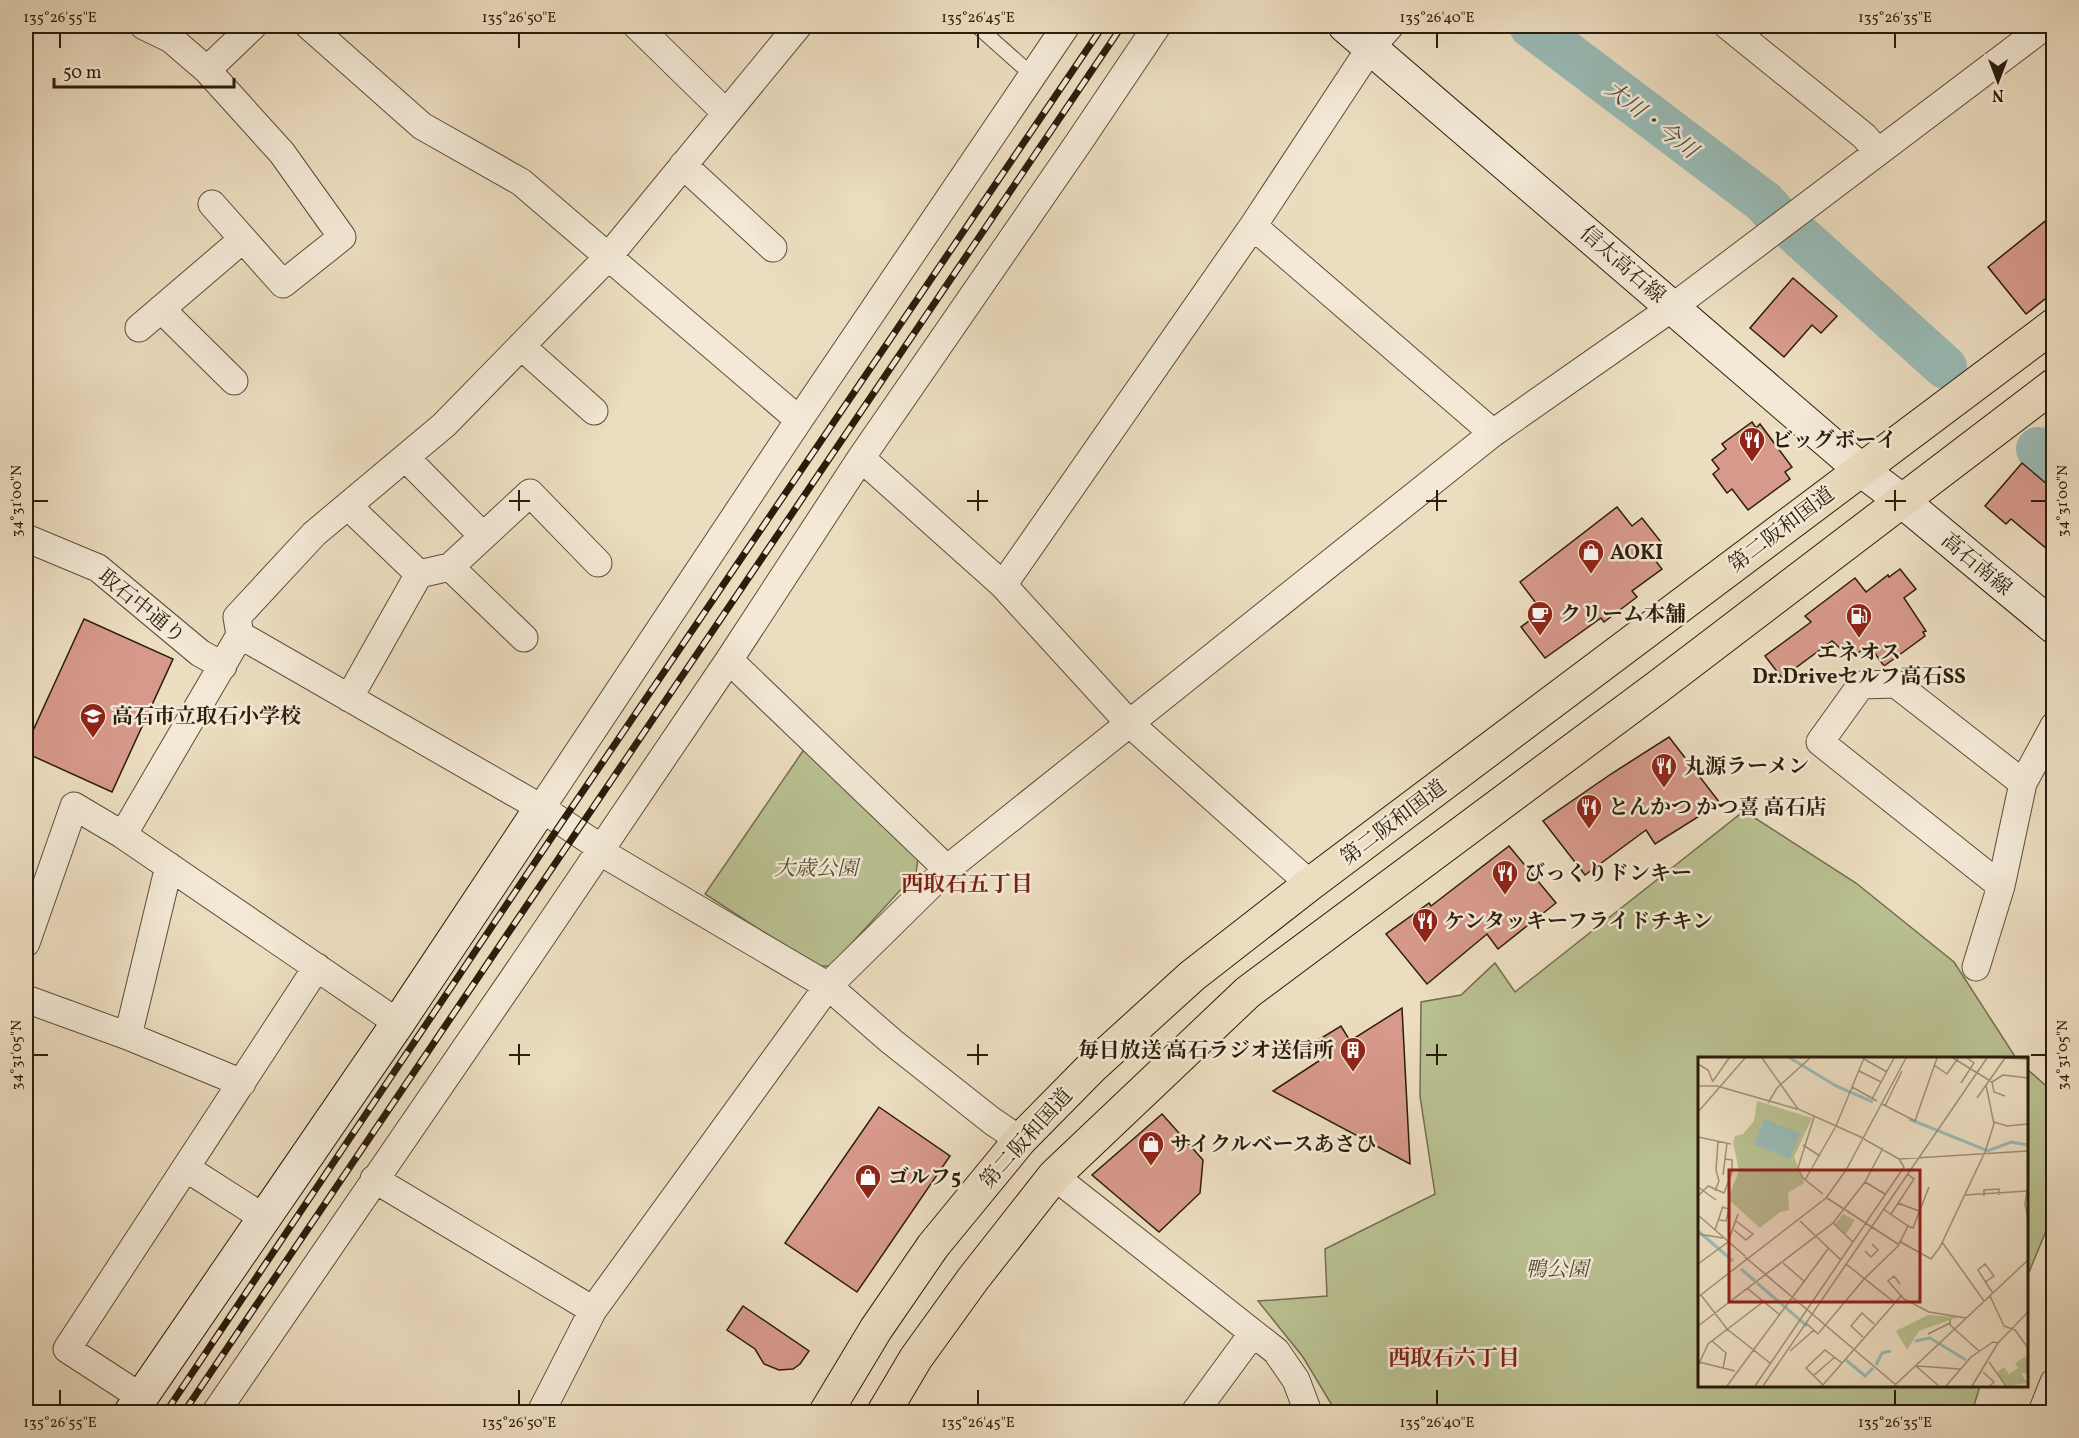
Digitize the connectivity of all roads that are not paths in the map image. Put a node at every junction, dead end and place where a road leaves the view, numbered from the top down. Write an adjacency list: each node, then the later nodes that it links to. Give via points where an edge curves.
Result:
1 (144, 26): 13 (street, via 171,39)
2 (253, 26): 13 (street)
3 (309, 26): 22 (street, via 422,126 521,182)
4 (637, 26): 15 (street)
5 (798, 26): 15 (street)
6 (977, 26): 14 (lane)
7 (1066, 26): 14 (street)
8 (1157, 26): 34 (street)
9 (1345, 26): 12 (street, 信太高石線)
10 (1728, 26): 16 (street, via 1864,136)
11 (2045, 26): 16 (street)
12 (1380, 36): 19 (street); 23 (street, 信太高石線)
13 (207, 70): 20 (street, via 282,153 342,237 283,284)
14 (1032, 75): 31 (street)
15 (726, 113): 17 (street)
16 (1878, 152): 23 (street)
17 (683, 165): 21 (street); 22 (street)
18 (212, 204): 20 (street)
19 (1253, 226): 32 (street); 43 (street)
20 (243, 239): 24 (street)
21 (773, 248)
22 (608, 257): 27 (street); 31 (street)
23 (1673, 307): 32 (street); 35 (street, 信太高石線)
24 (161, 309): 26 (street); 28 (street)
25 (2054, 325): 35 (highway, 第二阪和国道)
26 (139, 328)
27 (521, 346): 30 (street); 33 (street)
28 (234, 381)
29 (2054, 385): 36 (highway)
30 (594, 411)
31 (799, 420): 53 (street)
32 (1492, 433): 50 (street)
33 (406, 458): 37 (street); 38 (street)
34 (861, 458): 43 (street); 47 (street)
35 (1860, 469): 36 (street, 信太高石線); 58 (highway, 第二阪和国道)
36 (1901, 500): 44 (street, 高石南線); 70 (highway, via 1248,992)
37 (348, 506): 42 (street); 45 (street, via 314,534 237,617)
38 (483, 536): 40 (street, via 530,493); 41 (street)
39 (26, 538): 48 (street, 取石中通り, via 98,568 200,653)
40 (598, 563)
41 (450, 567): 42 (street); 46 (street)
42 (419, 574): 49 (street)
43 (1003, 585): 50 (street)
44 (2054, 627)
45 (240, 635): 48 (street); 49 (street)
46 (524, 638)
47 (729, 660): 55 (street); 57 (street)
48 (223, 666): 54 (street)
49 (349, 698): 53 (street)
50 (1129, 723): 57 (street); 58 (street)
51 (2054, 726): 52 (street)
52 (2023, 783): 59 (street); 59 (street, via 1896,684 1862,685 1820,742)
53 (541, 808): 55 (street); 65 (street)
54 (123, 836): 56 (street); 60 (street, via 74,806)
55 (601, 848): 63 (street, via 611,858); 71 (street)
56 (169, 866): 61 (street); 66 (street)
57 (946, 869): 63 (street)
58 (1310, 884): 68 (highway, 第二阪和国道, via 1192,976 1093,1066)
59 (2001, 886): 62 (street)
60 (26, 943)
61 (317, 967): 65 (street); 67 (street)
62 (1976, 967)
63 (828, 986): 68 (street); 73 (street)
64 (26, 999): 66 (street)
65 (398, 1023): 72 (street)
66 (128, 1036): 67 (street)
67 (242, 1083): 69 (street)
68 (1020, 1140): 79 (highway, 第二阪和国道, via 933,1246 876,1329)
69 (186, 1168): 72 (street); 76 (street, via 67,1349)
70 (1054, 1176): 74 (street); 80 (highway, via 916,1358)
71 (374, 1179): 73 (street); 77 (street)
72 (264, 1218): 76 (street)
73 (593, 1310): 78 (street)
74 (1253, 1333): 81 (street); 82 (street, via 1276,1351 1296,1380)
75 (2054, 1382): 83 (street)
76 (136, 1405)
77 (216, 1413)
78 (541, 1413)
79 (826, 1413)
80 (884, 1413)
81 (1195, 1413)
82 (1308, 1413)
83 (2042, 1413)

